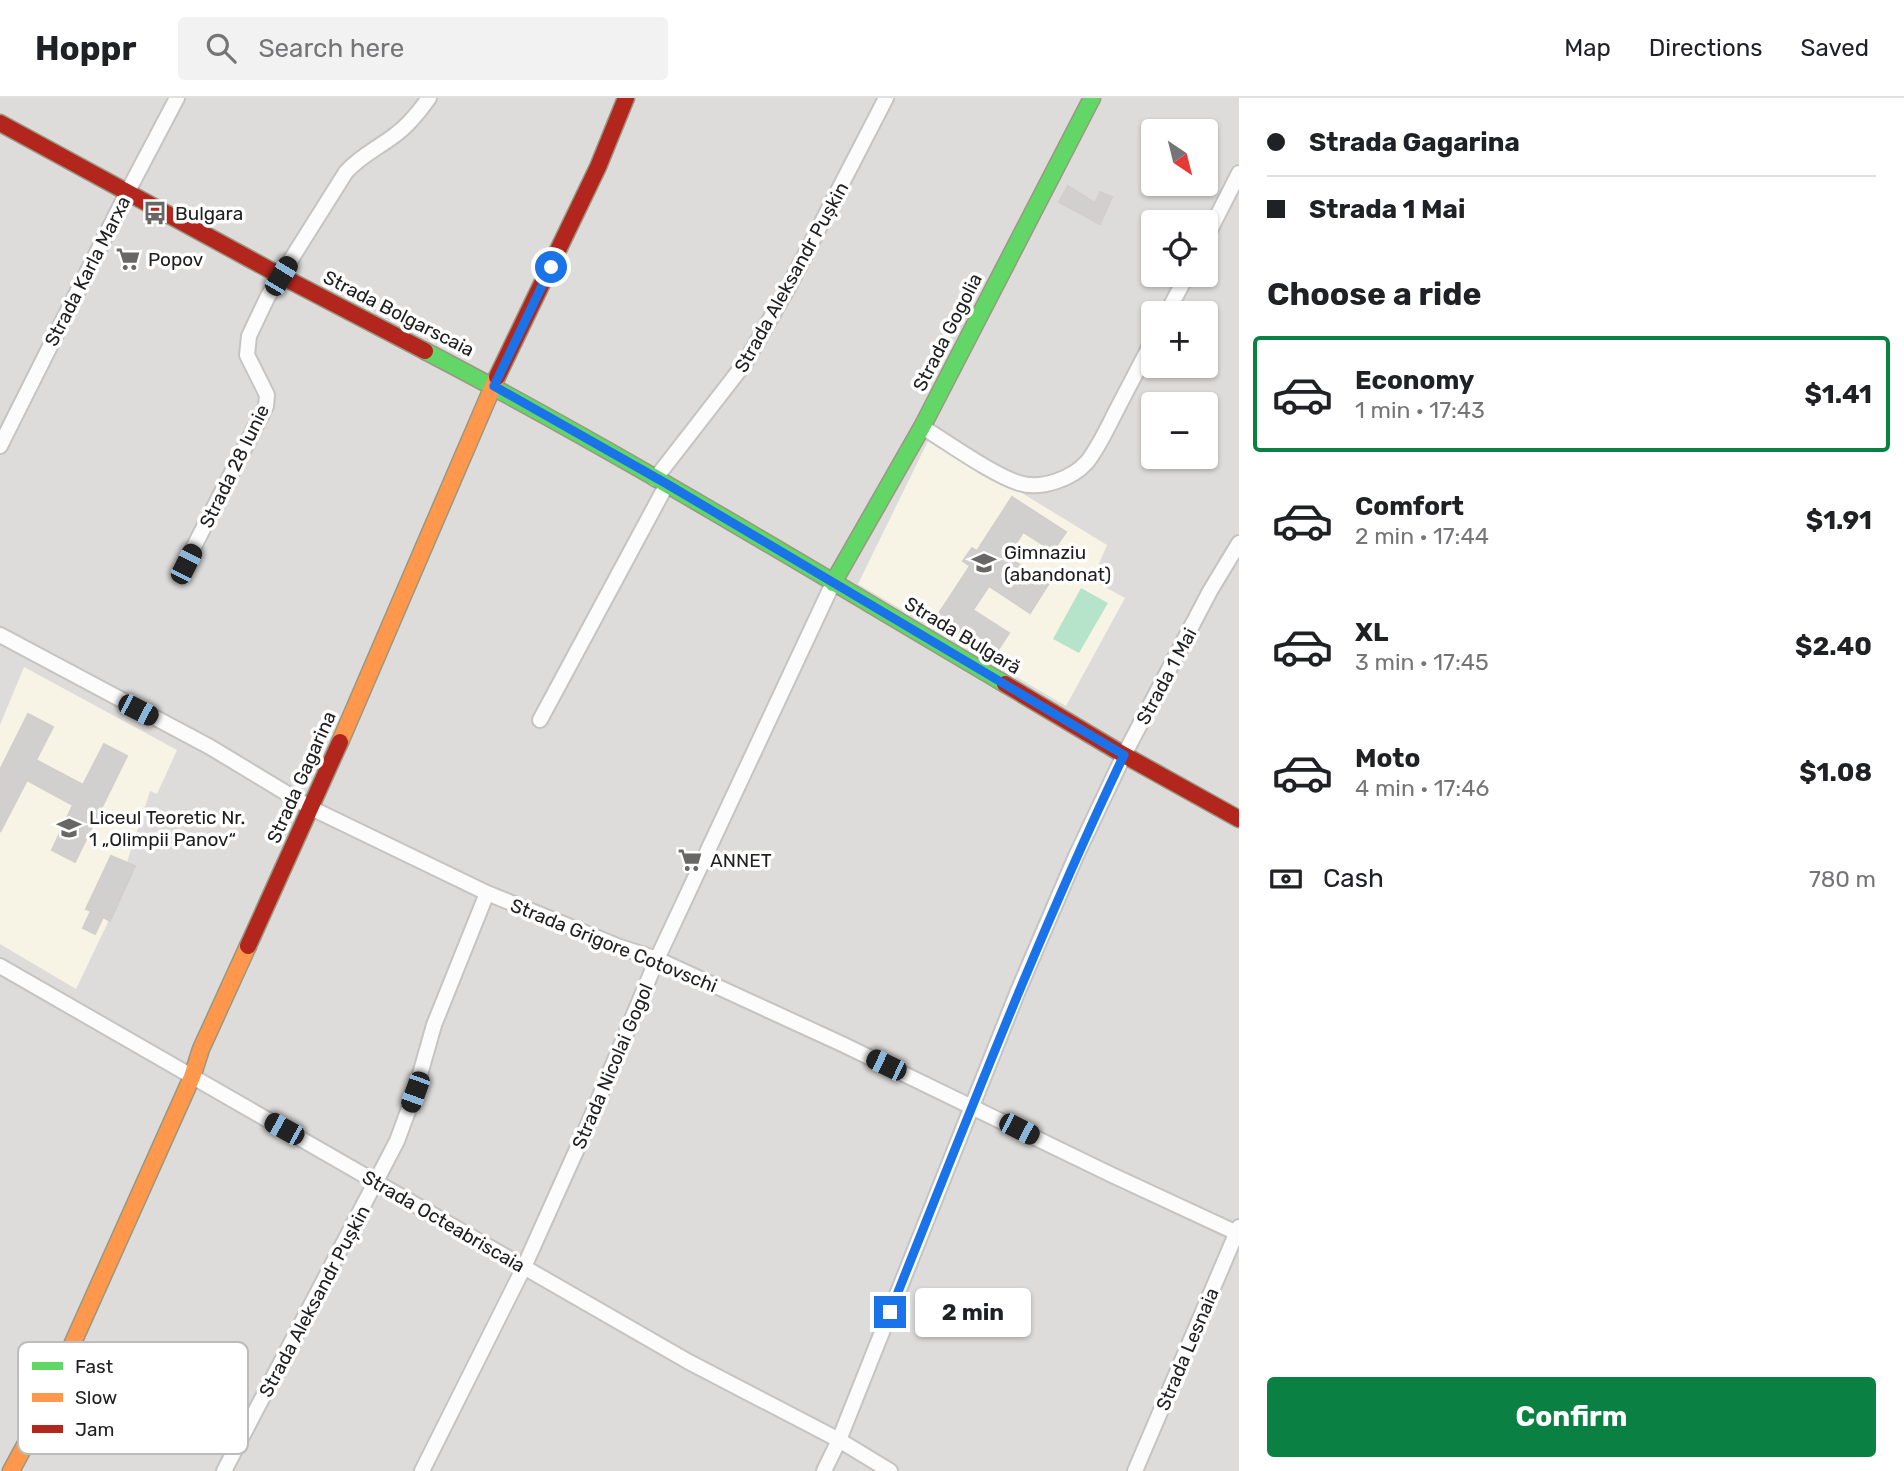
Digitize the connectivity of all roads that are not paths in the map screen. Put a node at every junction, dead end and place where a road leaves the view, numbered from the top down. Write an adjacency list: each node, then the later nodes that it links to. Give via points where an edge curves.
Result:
1 (177, 98): 8 (street, Strada Karla Marxa)
2 (429, 98): 10 (street, Strada 28 Iunie, via 396,135 356,160 346,172)
3 (626, 98): 12 (street, Strada Gagarina)
4 (886, 98): 15 (street, Strada Aleksandr Pușkin, via 745,363)
5 (1093, 98): 13 (street, Strada Gogolia)
6 (0, 123): 8 (street, Strada Bolgarscaia)
7 (1239, 173): 9 (street)
8 (128, 191): 10 (street, Strada Bolgarscaia); 14 (street, Strada Karla Marxa)
9 (1218, 214)
10 (281, 276): 12 (street, Strada Bolgarscaia); 17 (street, Strada 28 Iunie, via 249,336 247,355 263,382 266,406)
11 (1141, 363): 13 (street, via 1086,464 1051,483 1021,484)
12 (494, 386): 15 (street, Strada Bolgarscaia); 22 (street, Strada Gagarina)
13 (922, 427): 18 (street, Strada Gogolia)
14 (0, 446)
15 (661, 482): 18 (street, Strada Bulgară); 20 (street, Strada Aleksandr Pușkin)
16 (1239, 543): 21 (street, Strada 1 Mai)
17 (186, 564)
18 (833, 583): 21 (street, Strada Bulgară); 25 (street, Strada Nicolai Gogol)
19 (0, 635): 22 (street, Strada Grigore Cotovschi, via 210,747)
20 (540, 720)
21 (1124, 755): 23 (street, Strada Bulgară); 28 (street, Strada 1 Mai, via 1065,880)
22 (311, 808): 24 (street, Strada Grigore Cotovschi); 27 (street, Strada Gagarina)
23 (1239, 819)
24 (486, 893): 25 (street, Strada Grigore Cotovschi); 29 (street, Strada Aleksandr Pușkin, via 434,1025 397,1141)
25 (657, 958): 28 (street, Strada Grigore Cotovschi); 31 (street, Strada Nicolai Gogol)
26 (0, 966): 27 (street, Strada Octeabriscaia)
27 (192, 1077): 29 (street, Strada Octeabriscaia); 32 (street, Strada Gagarina)
28 (973, 1106): 30 (street, Strada Grigore Cotovschi); 34 (street, Strada 1 Mai)
29 (377, 1181): 31 (street, Strada Octeabriscaia); 33 (street, Strada Aleksandr Pușkin)
30 (1238, 1231): 42 (street, Strada Lesnaia)
31 (524, 1267): 34 (street, Strada Octeabriscaia, via 689,1363); 39 (street, Strada Nicolai Gogol)
32 (73, 1342)
33 (248, 1426)
34 (839, 1440): 40 (street, Strada 1 Mai); 41 (street, Strada Octeabriscaia)
35 (20, 1454): 37 (street, Strada Gagarina)
36 (233, 1454): 38 (street, Strada Aleksandr Pușkin)
37 (11, 1471)
38 (224, 1471)
39 (422, 1471)
40 (824, 1471)
41 (890, 1471)
42 (1135, 1471)

